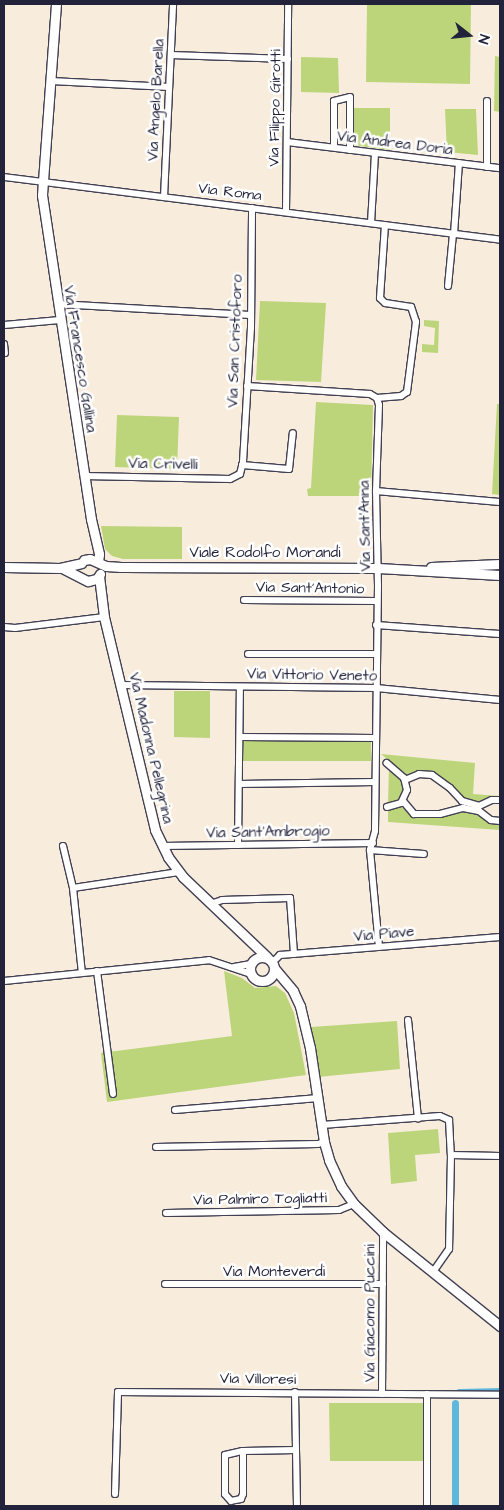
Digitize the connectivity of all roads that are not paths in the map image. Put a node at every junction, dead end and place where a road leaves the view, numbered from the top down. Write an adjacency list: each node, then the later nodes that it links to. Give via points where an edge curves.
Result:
1 (56, 4): 6 (street, Via Francesco Gallina)
2 (173, 4): 4 (street, Via Angelo Barella)
3 (288, 4): 5 (street, Via Filippo Girotti)
4 (171, 55): 5 (street); 7 (street, Via Angelo Barella)
5 (288, 59): 9 (street, Via Filippo Girotti)
6 (51, 81): 7 (street); 17 (street, Via Francesco Gallina)
7 (169, 87): 18 (street, Via Angelo Barella)
8 (487, 101): 14 (street)
9 (287, 142): 10 (street, Via Andrea Doria); 20 (street, Via Filippo Girotti)
10 (334, 148): 11 (street, Via Andrea Doria); 11 (street, via 334,101 350,97)
11 (350, 150): 12 (street, Via Andrea Doria)
12 (376, 153): 13 (street, Via Andrea Doria); 21 (street)
13 (459, 163): 14 (street, Via Andrea Doria); 23 (street)
14 (487, 167): 15 (street, Via Andrea Doria)
15 (500, 168)
16 (4, 177): 17 (street, Via Roma)
17 (44, 182): 18 (street, Via Roma); 26 (street, Via Francesco Gallina, via 42,195)
18 (164, 197): 19 (street, Via Roma)
19 (252, 208): 20 (street, Via Roma); 27 (street, Via San Cristoforo)
20 (286, 212): 21 (street, Via Roma)
21 (371, 223): 22 (street, Via Roma)
22 (385, 225): 23 (street, Via Roma); 33 (street, via 380,298 385,303 411,307 416,319 409,388 401,396)
23 (454, 234): 24 (street, Via Roma); 25 (street)
24 (500, 240)
25 (448, 286)
26 (58, 304): 27 (street); 28 (street, Via Francesco Gallina)
27 (250, 314): 32 (street, Via San Cristoforo)
28 (60, 320): 29 (street); 37 (street, Via Francesco Gallina)
29 (4, 325)
30 (4, 344): 31 (street)
31 (5, 353)
32 (247, 386): 33 (street, via 370,394); 35 (street, Via San Cristoforo)
33 (377, 398): 38 (street, Via Sant'Anna)
34 (293, 433): 35 (street, via 290,469)
35 (242, 465): 36 (street, Via San Cristoforo)
36 (240, 474): 37 (street, Via Crivelli, via 230,478)
37 (84, 476): 40 (street, Via Francesco Gallina)
38 (376, 491): 39 (street); 47 (street, Via Sant'Anna)
39 (500, 502)
40 (95, 539): 41 (street, via 91,553); 42 (street, Via Francesco Gallina)
41 (82, 562): 42 (street, via 90,559); 46 (street); 51 (street, via 78,569)
42 (98, 563): 44 (street, Viale Rodolfo Morandi); 49 (street)
43 (500, 564): 48 (street, Viale Rodolfo Morandi)
44 (121, 567): 47 (street, Viale Rodolfo Morandi); 49 (street, Viale Rodolfo Morandi)
45 (4, 568): 46 (street)
46 (60, 568): 51 (street)
47 (378, 568): 48 (street, Viale Rodolfo Morandi); 55 (street, Via Sant'Anna)
48 (410, 570): 50 (street, Viale Rodolfo Morandi)
49 (100, 575): 52 (street); 53 (street, Via Madonna Pellegrina)
50 (500, 575)
51 (80, 576): 52 (street)
52 (88, 581): 53 (street, via 96,586)
53 (101, 596): 56 (street, Via Madonna Pellegrina)
54 (244, 600): 55 (street, Via Sant'Antonio)
55 (376, 601): 57 (street, Via Sant'Anna)
56 (104, 617): 58 (street); 62 (street, Via Madonna Pellegrina)
57 (376, 625): 59 (street); 61 (street, Via Sant'Anna)
58 (4, 627)
59 (500, 634)
60 (248, 654): 61 (street)
61 (376, 654): 64 (street, Via Sant'Anna)
62 (122, 685): 63 (street, Via Vittorio Veneto); 81 (street, Via Madonna Pellegrina, via 149,808)
63 (240, 687): 64 (street, Via Vittorio Veneto); 66 (street)
64 (376, 688): 65 (street, Via Vittorio Veneto); 67 (street, Via Sant'Anna)
65 (500, 700)
66 (241, 737): 67 (street); 71 (street)
67 (376, 738): 70 (street, Via Sant'Anna)
68 (387, 763): 69 (street)
69 (406, 780): 72 (street, via 419,774 432,775); 74 (street)
70 (375, 782): 71 (street); 78 (street, Via Sant'Anna, via 376,831)
71 (239, 784): 79 (street)
72 (457, 797): 73 (street, via 462,802 479,806); 76 (street)
73 (500, 800)
74 (403, 801): 75 (street); 76 (street, via 414,814)
75 (387, 807)
76 (453, 811): 77 (street, via 463,808 479,811 491,820)
77 (500, 821)
78 (373, 843): 79 (street, Via Sant'Ambrogio); 82 (street, Via Sant'Anna)
79 (238, 845): 81 (street, Via Sant'Ambrogio)
80 (64, 846): 85 (street)
81 (162, 846): 84 (street, Via Madonna Pellegrina)
82 (370, 850): 83 (street); 89 (street, Via Sant'Anna)
83 (424, 854)
84 (179, 872): 85 (street); 86 (street, Via Madonna Pellegrina)
85 (73, 888): 95 (street)
86 (210, 904): 88 (street, Via Madonna Pellegrina); 90 (street, via 222,900 290,898)
87 (500, 937): 89 (street, Via Piave)
88 (249, 942): 91 (street); 92 (street, Via Madonna Pellegrina)
89 (379, 947): 90 (street, Via Piave)
90 (294, 954): 92 (street, Via Piave, via 280,955)
91 (252, 962): 92 (street, via 258,957); 93 (street); 96 (street)
92 (271, 963): 97 (street); 99 (street, Via Madonna Pellegrina)
93 (230, 967): 94 (street, via 208,960); 96 (street)
94 (97, 971): 95 (street); 101 (street)
95 (82, 973): 98 (street)
96 (251, 974): 97 (street, via 260,981)
97 (270, 978): 99 (street)
98 (4, 981)
99 (286, 983): 102 (street, Via Madonna Pellegrina, via 300,1006)
100 (408, 1020): 104 (street)
101 (113, 1094)
102 (318, 1098): 103 (street); 105 (street, Via Madonna Pellegrina)
103 (175, 1110)
104 (418, 1118): 105 (street); 108 (street, via 447,1118)
105 (322, 1125): 106 (street, Via Madonna Pellegrina)
106 (324, 1142): 107 (street); 110 (street, Via Madonna Pellegrina, via 334,1173)
107 (156, 1147)
108 (452, 1155): 109 (street); 113 (street, via 449,1249)
109 (500, 1156)
110 (354, 1204): 111 (street, Via Palmiro Togliatti, via 340,1210); 112 (street, Via Madonna Pellegrina)
111 (166, 1213)
112 (383, 1232): 113 (street, Via Madonna Pellegrina); 115 (street, Via Giacomo Puccini)
113 (432, 1272): 116 (street, Via Madonna Pellegrina)
114 (165, 1284): 115 (street, Via Monteverdi)
115 (383, 1284): 118 (street, Via Giacomo Puccini)
116 (500, 1326)
117 (295, 1392): 118 (street, Via Villoresi); 121 (street); 123 (street, Via Villoresi, via 118,1392)
118 (382, 1394): 119 (street, Via Villoresi)
119 (427, 1394): 120 (street, Via Villoresi); 125 (street)
120 (500, 1395)
121 (296, 1450): 122 (street); 124 (street)
122 (243, 1451): 122 (street, via 225,1455 225,1494 231,1501 241,1499 243,1494)
123 (116, 1494)
124 (297, 1506)
125 (427, 1506)

